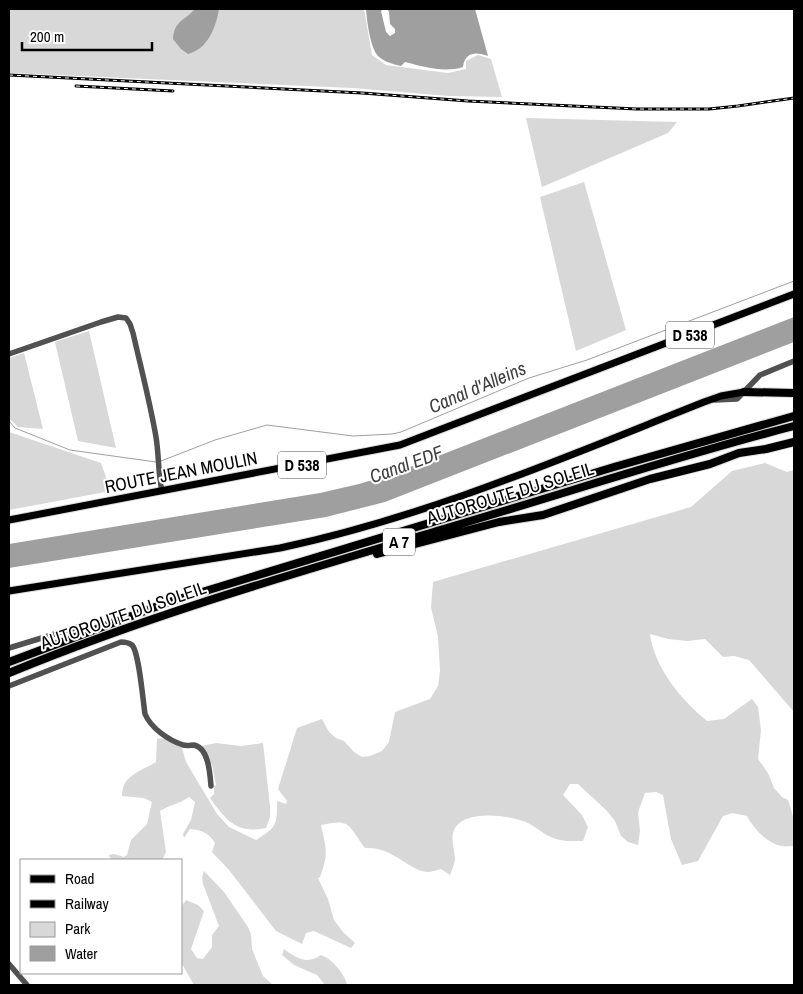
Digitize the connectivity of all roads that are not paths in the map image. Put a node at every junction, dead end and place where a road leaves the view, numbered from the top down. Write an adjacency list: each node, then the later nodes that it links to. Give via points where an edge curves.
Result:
1 (794, 294): 9 (main road, ROUTE JEAN MOULIN / D 538, via 400,445)
2 (9, 354): 9 (street, via 101,322 126,318 133,333 156,437)
3 (794, 361): 4 (street, via 760,375)
4 (744, 392): 5 (highway); 12 (main road, via 704,402 438,505 350,531 280,548)
5 (794, 393)
6 (794, 416): 15 (highway, AUTOROUTE DU SOLEIL / A 7, via 166,603)
7 (794, 426): 11 (highway, AUTOROUTE DU SOLEIL / A 7)
8 (794, 442): 11 (highway, via 739,453 543,515 499,522)
9 (162, 491): 10 (main road, ROUTE JEAN MOULIN / D 538)
10 (9, 520)
11 (317, 567): 16 (highway, AUTOROUTE DU SOLEIL / A 7, via 99,638)
12 (9, 591)
13 (81, 626): 14 (street)
14 (9, 648)
15 (9, 662)
16 (9, 672)
17 (9, 686): 18 (street, via 121,642 131,644 136,654 148,722 154,729 183,745 200,748 209,766)
18 (210, 786)
19 (9, 964): 20 (street)
20 (28, 985)

